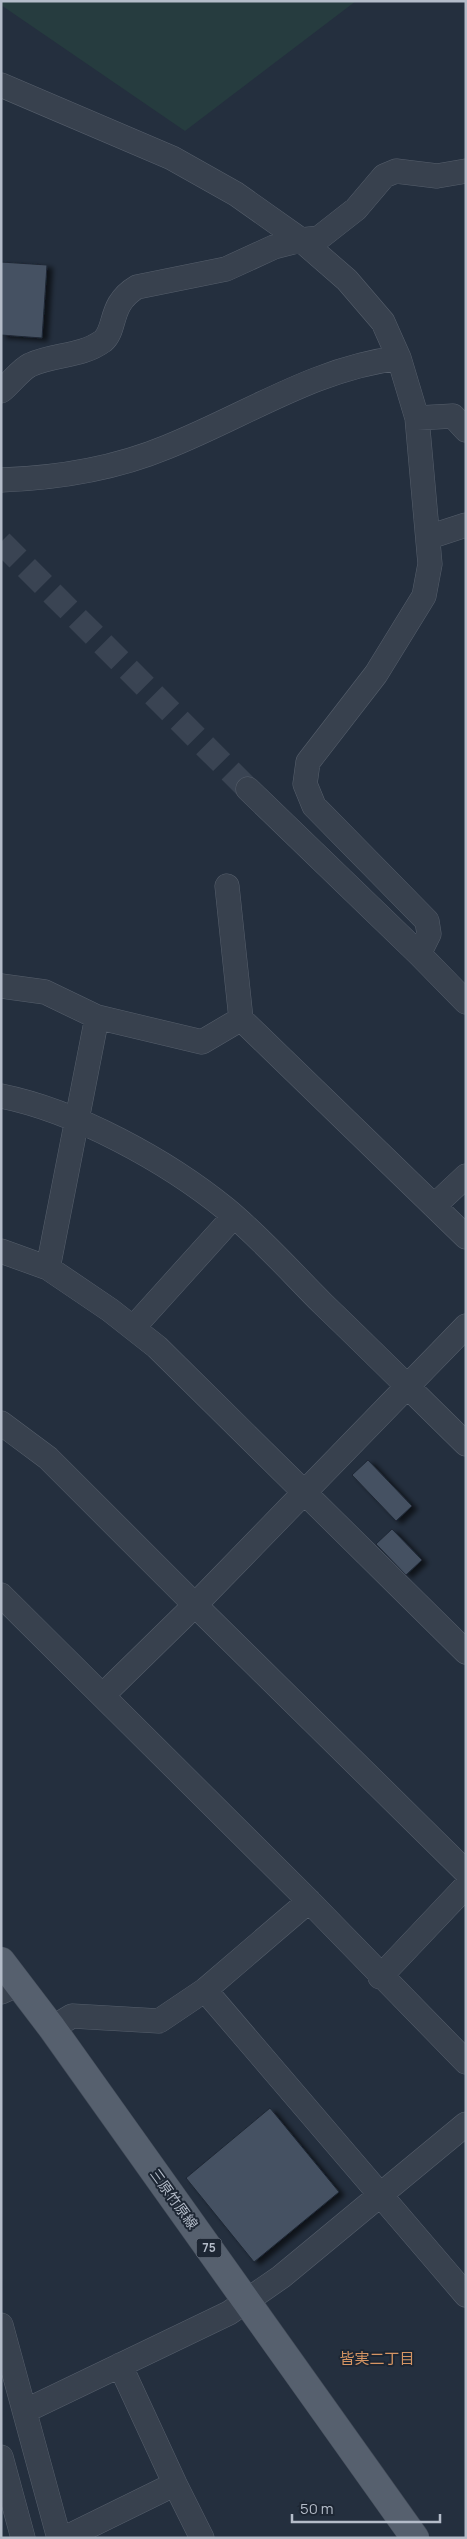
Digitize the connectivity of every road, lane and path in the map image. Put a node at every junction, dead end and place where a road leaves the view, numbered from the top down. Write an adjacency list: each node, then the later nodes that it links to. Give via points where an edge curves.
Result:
1 (1, 85): 3 (street, via 172,158 236,194)
2 (466, 172): 3 (street, via 437,176 396,171 384,176 356,209 318,238)
3 (301, 240): 4 (street, via 347,280 383,322); 5 (street, via 274,247 226,269 137,287 126,294 117,306 105,339 89,350 29,366)
4 (399, 358): 6 (street); 8 (street, via 367,362 324,375 168,447 124,463 45,478)
5 (1, 391)
6 (417, 418): 7 (street, via 453,416); 10 (street)
7 (466, 430)
8 (1, 480)
9 (466, 525): 10 (street)
10 (429, 537): 13 (street, via 430,564 424,596 376,674 308,762 304,784 314,806 426,921 429,934)
11 (248, 789): 13 (street)
12 (227, 886): 17 (street)
13 (419, 954): 15 (street)
14 (1, 986): 16 (street, via 45,992)
15 (466, 1002)
16 (97, 1017): 17 (street, via 202,1042); 19 (street)
17 (241, 1019): 21 (street)
18 (1, 1096): 19 (street, via 19,1099)
19 (77, 1121): 22 (street, via 124,1143 176,1174); 25 (street)
20 (466, 1176): 21 (street)
21 (434, 1206): 23 (street)
22 (234, 1216): 27 (street); 28 (street)
23 (466, 1237)
24 (1, 1251): 25 (street)
25 (48, 1268): 27 (street)
26 (466, 1326): 28 (street)
27 (133, 1328): 31 (street, via 157,1347)
28 (407, 1386): 30 (street); 31 (street)
29 (1, 1423): 33 (street, via 48,1458)
30 (466, 1444)
31 (303, 1492): 33 (street); 34 (street)
32 (1, 1595): 35 (street)
33 (195, 1605): 35 (street); 36 (street)
34 (466, 1652)
35 (103, 1695): 38 (street)
36 (466, 1872)
37 (466, 1886): 40 (street)
38 (309, 1901): 40 (street); 42 (street)
39 (1, 1961): 41 (main road, 三原竹原線 / 75)
40 (380, 1976): 44 (street)
41 (10, 1988): 43 (main road, 三原竹原線 / 75)
42 (205, 1990): 43 (street, via 159,2021 72,2016); 46 (street)
43 (52, 2028): 48 (main road, 三原竹原線 / 75)
44 (466, 2062)
45 (466, 2124): 46 (street)
46 (380, 2195): 47 (street); 48 (street, via 280,2278)
47 (466, 2295)
48 (246, 2300): 50 (street, via 229,2313); 58 (main road, 三原竹原線 / 75)
49 (1, 2326): 51 (street)
50 (120, 2365): 51 (street); 53 (street)
51 (25, 2411): 55 (street)
52 (1, 2457): 54 (street)
53 (175, 2484): 56 (street); 57 (street)
54 (23, 2538)
55 (59, 2538)
56 (66, 2538)
57 (202, 2538)
58 (414, 2538)

